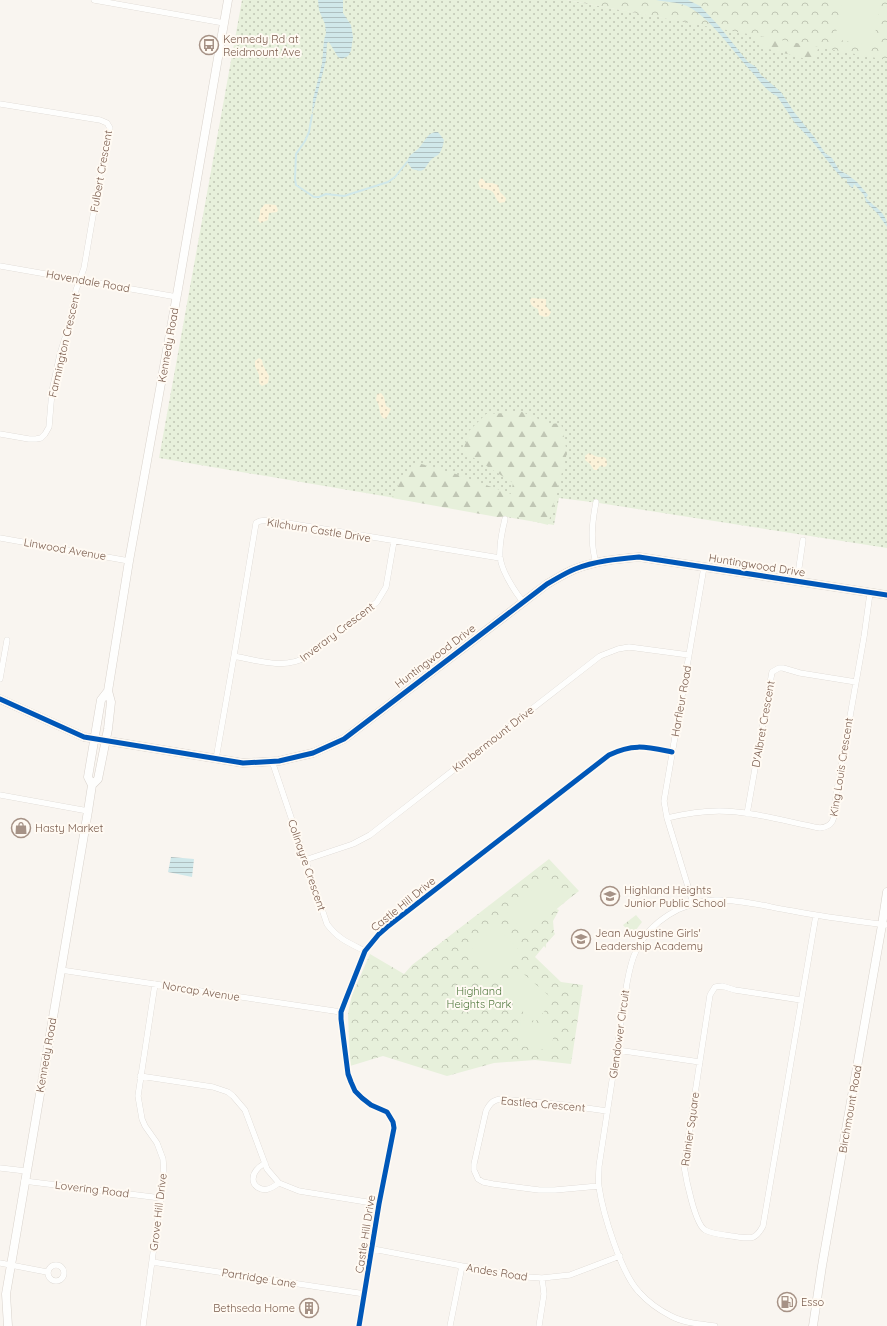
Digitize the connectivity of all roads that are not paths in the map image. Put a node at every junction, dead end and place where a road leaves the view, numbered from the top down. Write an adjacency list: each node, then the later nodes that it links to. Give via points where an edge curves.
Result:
1 (94, 0): 3 (street)
2 (228, 0): 3 (main road, Kennedy Road)
3 (224, 23): 7 (main road, Kennedy Road)
4 (0, 104): 6 (street, Fulbert Crescent, via 91,118 109,125)
5 (0, 266): 6 (street, Havendale Road)
6 (80, 279): 7 (street, Havendale Road); 8 (street, Farmington Crescent, via 60,354 47,431 41,438 36,439)
7 (177, 297): 15 (main road, Kennedy Road)
8 (0, 434)
9 (596, 502): 16 (street, via 592,522 592,549)
10 (505, 519): 14 (street)
11 (0, 538): 15 (street, Linwood Avenue)
12 (803, 540): 18 (street)
13 (394, 541): 14 (street, Kilchurn Castle Drive); 24 (street, Inverary Crescent, via 386,587 378,602 308,656 289,664); 24 (street, Kilchurn Castle Drive, via 268,520 256,523)
14 (500, 558): 21 (street, via 512,587)
15 (129, 561): 27 (main road, Kennedy Road)
16 (596, 562): 17 (main road, Huntingwood Drive, via 639,557); 21 (main road, Huntingwood Drive, via 574,569 547,584)
17 (704, 567): 18 (main road, Huntingwood Drive); 23 (street, Harfleur Road)
18 (797, 582): 19 (main road, Huntingwood Drive)
19 (870, 593): 20 (main road, Huntingwood Drive); 26 (street, King Louis Crescent)
20 (887, 595)
21 (523, 602): 33 (main road, Huntingwood Drive, via 344,739 313,753)
22 (7, 640): 25 (street)
23 (689, 655): 31 (street, Harfleur Road); 39 (street, Kimbermount Drive, via 629,647 600,656 370,835 353,844)
24 (234, 656): 32 (street, Kilchurn Castle Drive)
25 (0, 679)
26 (856, 682): 37 (street, D'Albret Crescent, via 783,668 772,672); 37 (street, King Louis Crescent, via 833,822 828,827 820,828)
27 (108, 691): 29 (main road, Kennedy Road, via 101,700); 30 (main road, Kennedy Road, via 111,702)
28 (0, 699): 29 (main road, Huntingwood Drive, via 84,737)
29 (95, 739): 30 (main road, Huntingwood Drive); 34 (main road, Kennedy Road, via 88,777)
30 (106, 741): 32 (main road, Huntingwood Drive); 34 (main road, Kennedy Road, via 98,779)
31 (672, 752): 38 (street, Harfleur Road, via 665,793); 44 (street, Castle Hill Drive, via 636,746 609,755 383,931)
32 (216, 759): 33 (main road, Huntingwood Drive, via 243,763)
33 (272, 761): 39 (street, Colinayre Crescent)
34 (92, 785): 36 (main road, Kennedy Road)
35 (0, 795): 36 (street)
36 (88, 811): 45 (main road, Kennedy Road)
37 (747, 814): 38 (street, King Louis Crescent, via 719,811)
38 (667, 818): 41 (street, Harfleur Road)
39 (305, 860): 44 (street, Colinayre Crescent, via 327,924 334,934)
40 (887, 892): 43 (main road, Birchmount Road)
41 (693, 903): 42 (street, Glendower Circuit, via 736,901); 49 (street, Glendower Circuit, via 675,911 657,924 636,950 630,966)
42 (816, 916): 43 (street, Glendower Circuit); 47 (street, Rainier Square)
43 (885, 925): 76 (main road, Birchmount Road)
44 (365, 951): 48 (street, Castle Hill Drive)
45 (61, 970): 46 (street, Norcap Avenue); 55 (main road, Kennedy Road)
46 (155, 984): 48 (street, Norcap Avenue); 51 (street, Grove Hill Drive)
47 (802, 1000): 50 (street, Rainier Square, via 722,986 715,987 710,995); 50 (street, Rainier Square, via 764,1222 756,1237 713,1233 704,1229 697,1219 684,1166)
48 (341, 1012): 60 (street, Castle Hill Drive, via 351,1082 362,1098 387,1112 393,1122)
49 (617, 1050): 50 (street); 52 (street, Glendower Circuit)
50 (700, 1062)
51 (140, 1076): 53 (street, via 213,1087 228,1092 246,1110); 59 (street, Grove Hill Drive, via 138,1096 142,1119 163,1159)
52 (607, 1111): 58 (street, Glendower Circuit, via 599,1166); 58 (street, Eastlea Crescent, via 496,1100 490,1103 486,1111 474,1164 478,1179 493,1184 539,1190)
53 (265, 1163): 57 (street); 57 (street, via 260,1166 253,1178 255,1185 267,1190)
54 (0, 1168): 55 (street)
55 (26, 1171): 56 (main road, Kennedy Road)
56 (24, 1181): 59 (street, Lovering Road); 65 (main road, Kennedy Road)
57 (280, 1183): 60 (street, via 299,1191)
58 (599, 1186): 62 (street, Glendower Circuit, via 607,1221)
59 (161, 1198): 63 (street, Grove Hill Drive)
60 (379, 1204): 61 (street, Castle Hill Drive)
61 (373, 1249): 66 (street, Andes Road); 69 (street, Castle Hill Drive)
62 (620, 1256): 68 (street, Andes Road, via 570,1275); 75 (street, Glendower Circuit, via 638,1292 650,1303 681,1321)
63 (152, 1262): 69 (street, Partridge Lane); 71 (street, Grove Hill Drive)
64 (0, 1263): 65 (street)
65 (10, 1265): 67 (street); 70 (main road, Kennedy Road, via 6,1294)
66 (462, 1266): 68 (street, Andes Road); 73 (street)
67 (47, 1272)
68 (542, 1278): 74 (street, via 544,1294)
69 (365, 1294): 72 (street, Castle Hill Drive)
70 (8, 1326)
71 (143, 1326)
72 (359, 1326)
73 (450, 1326)
74 (539, 1326)
75 (715, 1326)
76 (813, 1326)

